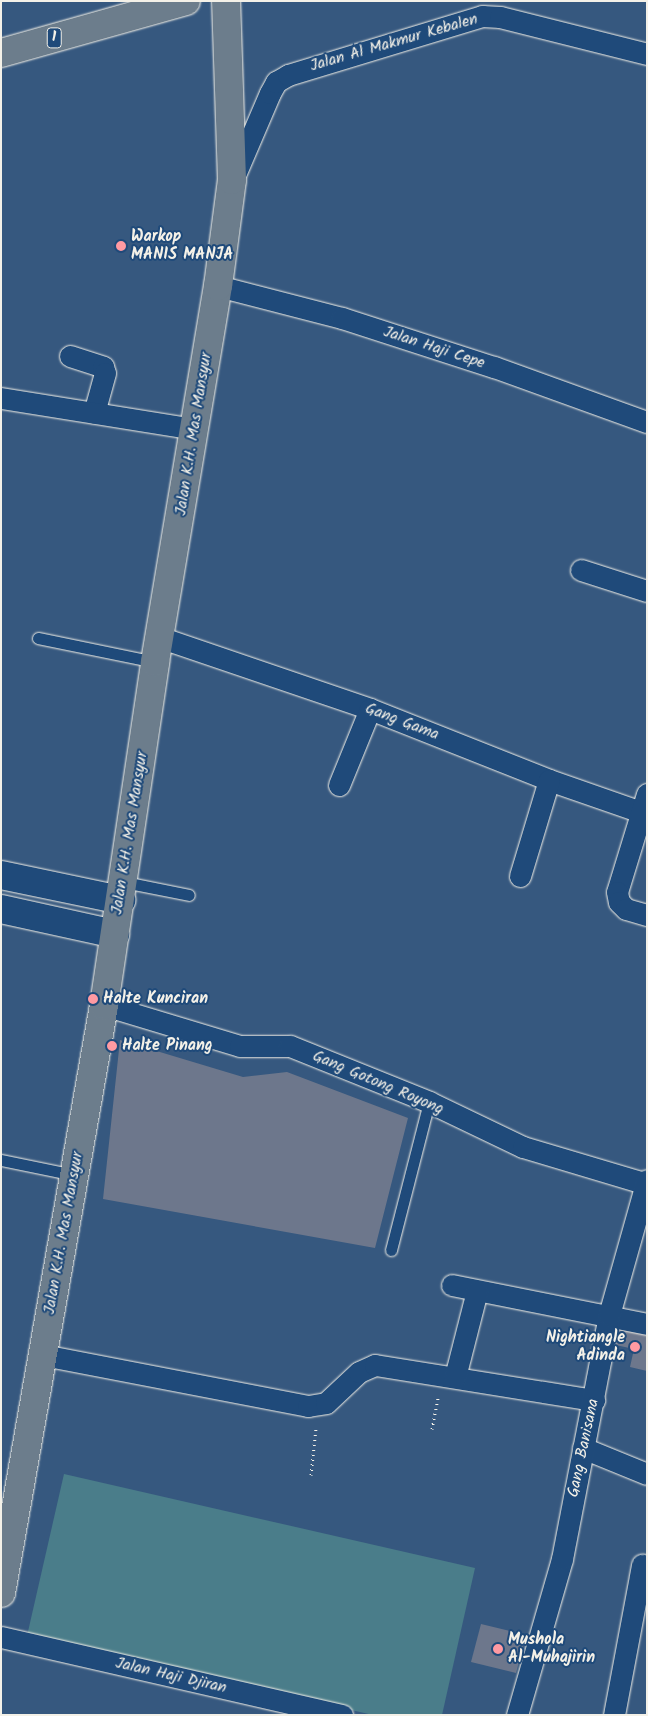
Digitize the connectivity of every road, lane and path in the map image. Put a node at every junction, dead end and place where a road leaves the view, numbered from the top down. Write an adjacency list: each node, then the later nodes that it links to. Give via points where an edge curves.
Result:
1 (186, 1): 3 (main road, 1)
2 (226, 1): 5 (main road, Jalan K.H. Mas Mansyur, via 231,71)
3 (1, 53)
4 (647, 54): 5 (street, Jalan Al Makmur Kebalen, via 500,17 482,16 288,75 276,82)
5 (232, 180): 6 (main road, Jalan K.H. Mas Mansyur)
6 (218, 286): 10 (street, Jalan Haji Cepe, via 378,330); 11 (main road, Jalan K.H. Mas Mansyur)
7 (70, 356): 9 (street, via 103,367 105,374)
8 (1, 398): 9 (street)
9 (94, 413): 11 (street)
10 (647, 422)
11 (194, 429): 15 (main road, Jalan K.H. Mas Mansyur)
12 (582, 570): 13 (street)
13 (647, 591)
14 (38, 638): 15 (lane)
15 (158, 650): 16 (street, Gang Gama); 22 (main road, Jalan K.H. Mas Mansyur)
16 (370, 708): 17 (street, Gang Gama); 18 (street)
17 (549, 780): 19 (street, Gang Gama); 21 (street)
18 (339, 785)
19 (644, 803): 25 (street, via 617,892 619,902 626,909)
20 (1, 875): 22 (main road)
21 (520, 876)
22 (122, 891): 23 (lane); 26 (main road, Jalan K.H. Mas Mansyur)
23 (189, 895)
24 (1, 909): 26 (main road)
25 (647, 915)
26 (115, 934): 27 (main road, Jalan K.H. Mas Mansyur)
27 (104, 1005): 28 (street, Gang Gotong Royong, via 240,1046 290,1046); 30 (main road, Jalan K.H. Mas Mansyur)
28 (429, 1102): 31 (street, Gang Gotong Royong, via 523,1147); 32 (lane)
29 (1, 1160): 30 (lane)
30 (74, 1174): 37 (main road, Jalan K.H. Mas Mansyur)
31 (646, 1182): 35 (street, Gang Banisana)
32 (391, 1250)
33 (452, 1285): 34 (street)
34 (476, 1291): 35 (street); 38 (street)
35 (609, 1315): 36 (street); 39 (street, Gang Banisana)
36 (647, 1324)
37 (43, 1355): 40 (street); 46 (main road, Jalan K.H. Mas Mansyur)
38 (449, 1376): 39 (street); 40 (street, via 375,1365 366,1367 334,1397); 41 (path)
39 (594, 1400): 42 (street, Gang Banisana)
40 (319, 1405): 44 (path)
41 (432, 1429)
42 (583, 1448): 43 (street); 49 (street, Gang Banisana, via 562,1559)
43 (647, 1474)
44 (311, 1475)
45 (642, 1566): 50 (street)
46 (1, 1594)
47 (1, 1637): 48 (street, Jalan Haji Djiran)
48 (342, 1715)
49 (517, 1715)
50 (614, 1715)

